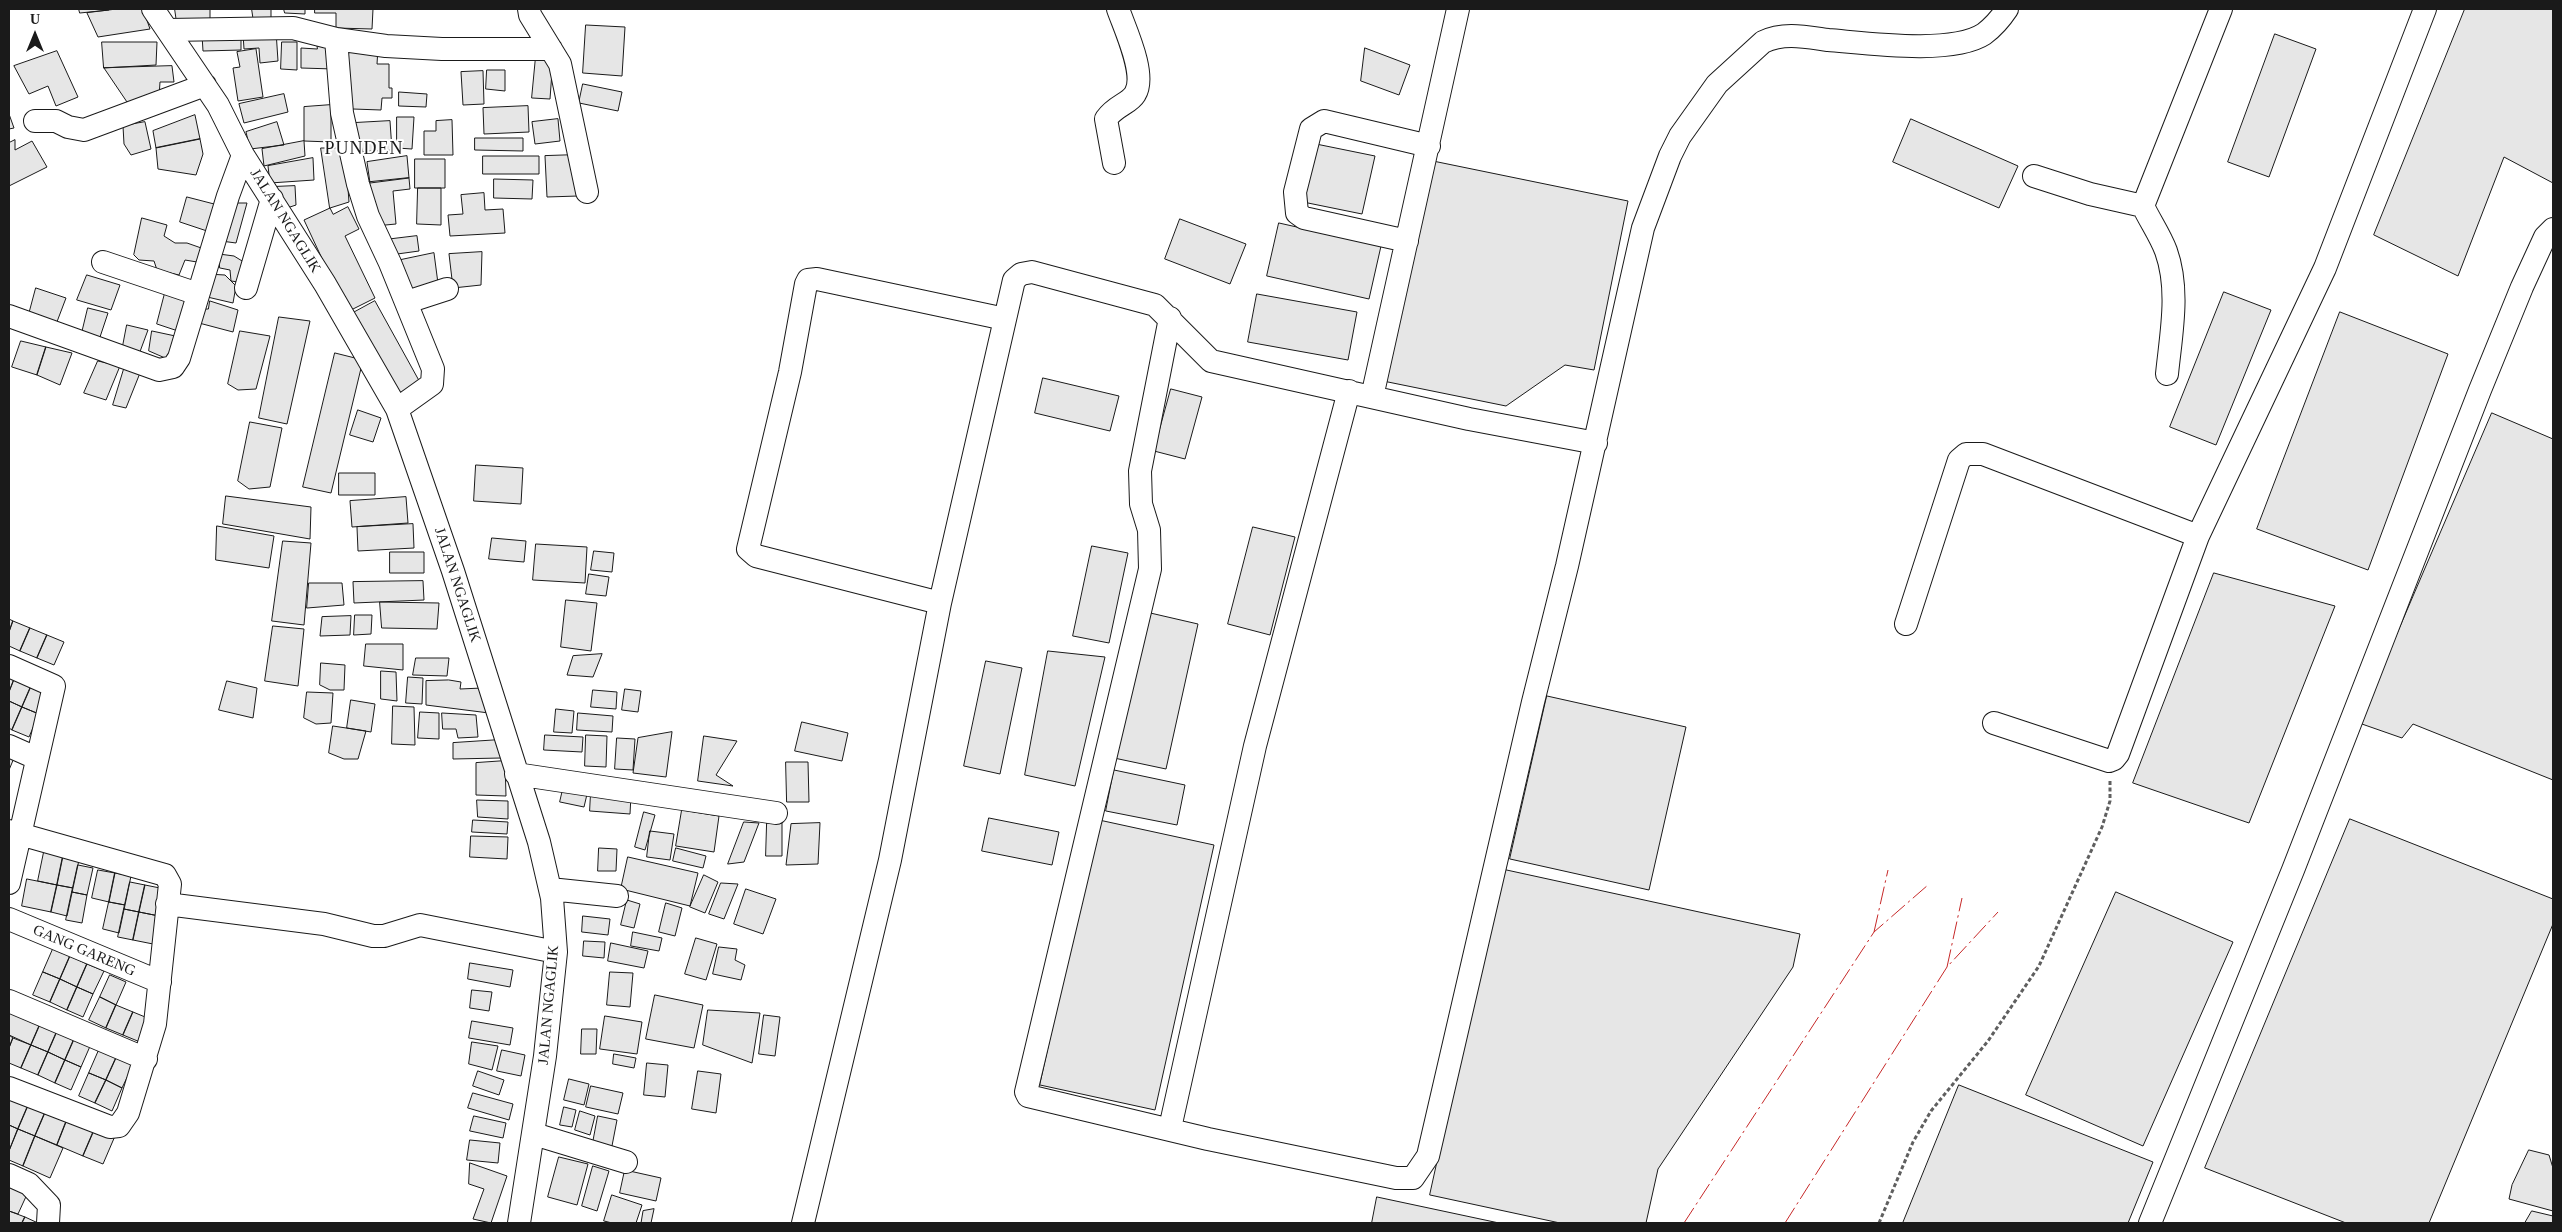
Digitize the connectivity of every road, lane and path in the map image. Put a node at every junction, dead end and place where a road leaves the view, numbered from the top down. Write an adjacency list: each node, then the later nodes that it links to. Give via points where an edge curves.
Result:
1 (153, 9): 8 (street, JALAN NGAGLIK)
2 (529, 9): 10 (street)
3 (1118, 9): 15 (street, via 1139,76 1136,94 1113,109 1106,119)
4 (1458, 9): 13 (street)
5 (2007, 9): 34 (street, via 1984,34 1942,46 1866,44 1789,36 1772,38 1763,42 1717,84 1670,156 1643,228)
6 (2221, 9): 19 (street)
7 (2425, 9): 35 (street, via 2326,268)
8 (168, 30): 9 (street, via 293,28); 11 (street, JALAN NGAGLIK)
9 (336, 39): 10 (street, via 442,49); 26 (street, via 342,113 358,184 368,216)
10 (550, 49): 17 (street, via 560,64)
11 (205, 85): 12 (street, via 84,130 68,127 56,120); 14 (street, JALAN NGAGLIK)
12 (35, 121)
13 (1429, 146): 21 (street); 21 (street, via 1324,121 1311,129 1295,192 1297,213 1304,218)
14 (243, 155): 18 (street, JALAN NGAGLIK); 25 (street)
15 (1114, 163)
16 (2034, 176): 19 (street)
17 (587, 192)
18 (272, 199): 23 (street); 33 (street, JALAN NGAGLIK)
19 (2143, 206): 30 (street, via 2166,251 2173,285)
20 (2553, 229): 64 (street, via 2541,245 2487,373 2293,870)
21 (1408, 241): 32 (street)
22 (103, 262): 25 (street)
23 (246, 288)
24 (447, 289): 26 (street)
25 (198, 294): 27 (street, via 179,358 173,367 158,370)
26 (406, 302): 33 (street, via 434,378 432,384)
27 (9, 316)
28 (1170, 318): 29 (street, via 1155,305 1032,272 1021,274 1014,280); 31 (street, via 1211,361); 56 (street, via 1140,471 1141,504 1149,530 1150,569 1026,1092 1028,1096)
29 (1005, 319): 36 (street); 36 (street, via 817,279 808,280 806,284 790,372 748,549 756,556)
30 (2166, 374)
31 (1350, 391): 32 (street); 56 (street, via 1255,746)
32 (1372, 397): 34 (street)
33 (397, 408): 43 (street, JALAN NGAGLIK, via 453,571)
34 (1596, 443): 56 (street, via 1428,1156 1421,1168 1412,1178 1396,1178 1226,1143)
35 (2198, 536): 37 (street, via 1983,454 1966,454 1959,460); 42 (street, via 2118,754)
36 (940, 603): 62 (street, via 890,860)
37 (1906, 624)
38 (9, 666): 41 (street, via 54,686)
39 (1994, 723): 42 (street)
40 (9, 746): 41 (street)
41 (36, 758): 45 (street)
42 (2108, 761): 63 (path, via 2108,811 2039,966 1988,1040 1931,1111 1912,1142)
43 (516, 774): 44 (street); 47 (street, JALAN NGAGLIK, via 539,842)
44 (776, 813)
45 (14, 833): 46 (street); 49 (street, via 165,875 170,884)
46 (9, 883)
47 (550, 889): 48 (street); 51 (street, JALAN NGAGLIK)
48 (617, 896)
49 (167, 904): 51 (street, via 324,924 374,936 420,925); 52 (street)
50 (9, 919): 52 (street, GANG GARENG)
51 (556, 952): 57 (street, JALAN NGAGLIK)
52 (160, 982): 54 (street, via 155,1024)
53 (9, 1001): 54 (street)
54 (146, 1059): 55 (street, via 128,1114 119,1126 110,1127)
55 (9, 1088)
56 (1170, 1128)
57 (534, 1134): 58 (street); 61 (street, JALAN NGAGLIK)
58 (626, 1162)
59 (9, 1174): 60 (street, via 29,1184 49,1205)
60 (48, 1223)
61 (519, 1223)
62 (802, 1223)
63 (1879, 1223)
64 (2150, 1223)

